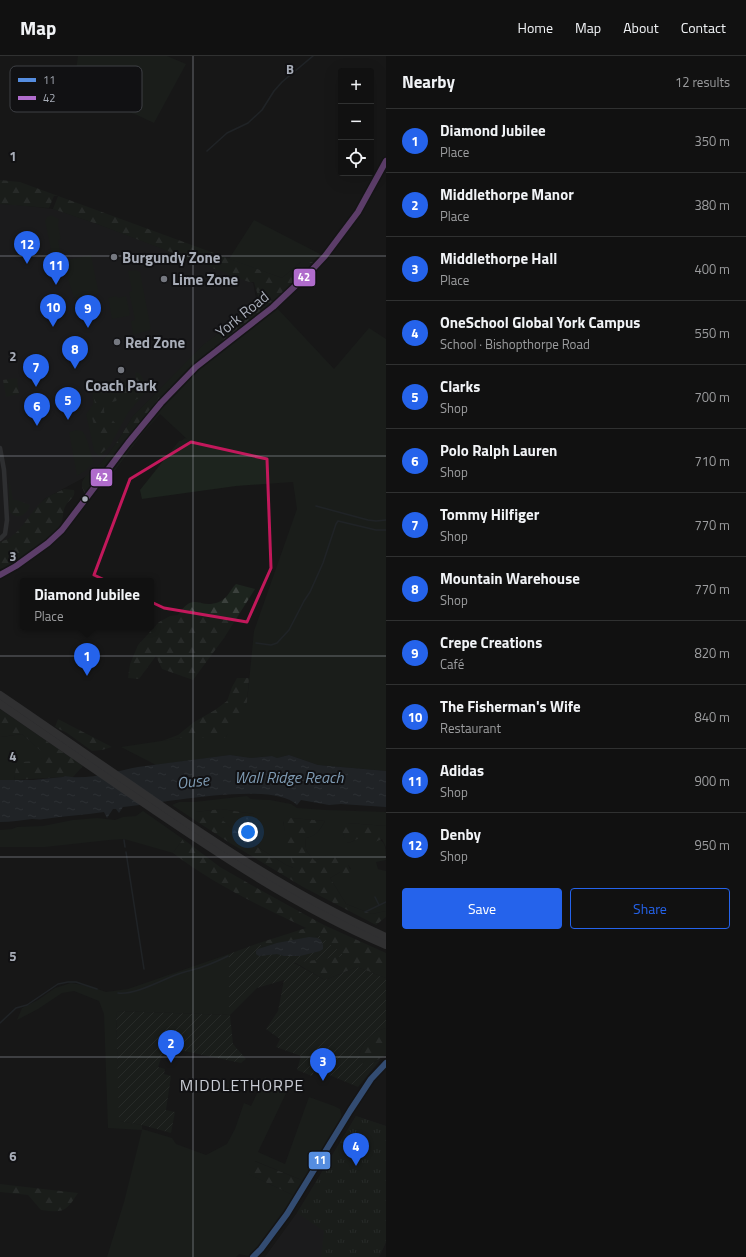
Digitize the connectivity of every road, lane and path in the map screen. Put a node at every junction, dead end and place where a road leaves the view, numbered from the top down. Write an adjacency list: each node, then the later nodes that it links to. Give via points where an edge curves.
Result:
1 (386, 161): 4 (main road, York Road, via 358,212 316,266 273,307 196,367 161,403 128,443 62,530 48,543)
2 (0, 448): 3 (street, via 4,470 6,520 5,534)
3 (0, 539)
4 (0, 575)
5 (0, 695): 7 (highway)
6 (0, 704): 7 (highway)
7 (57, 739): 8 (highway)
8 (206, 842): 9 (highway, via 319,904); 10 (highway, via 261,880 316,911)
9 (386, 937)
10 (386, 945)
11 (386, 1063): 12 (main road, via 371,1079 350,1111 287,1214)
12 (253, 1257)

